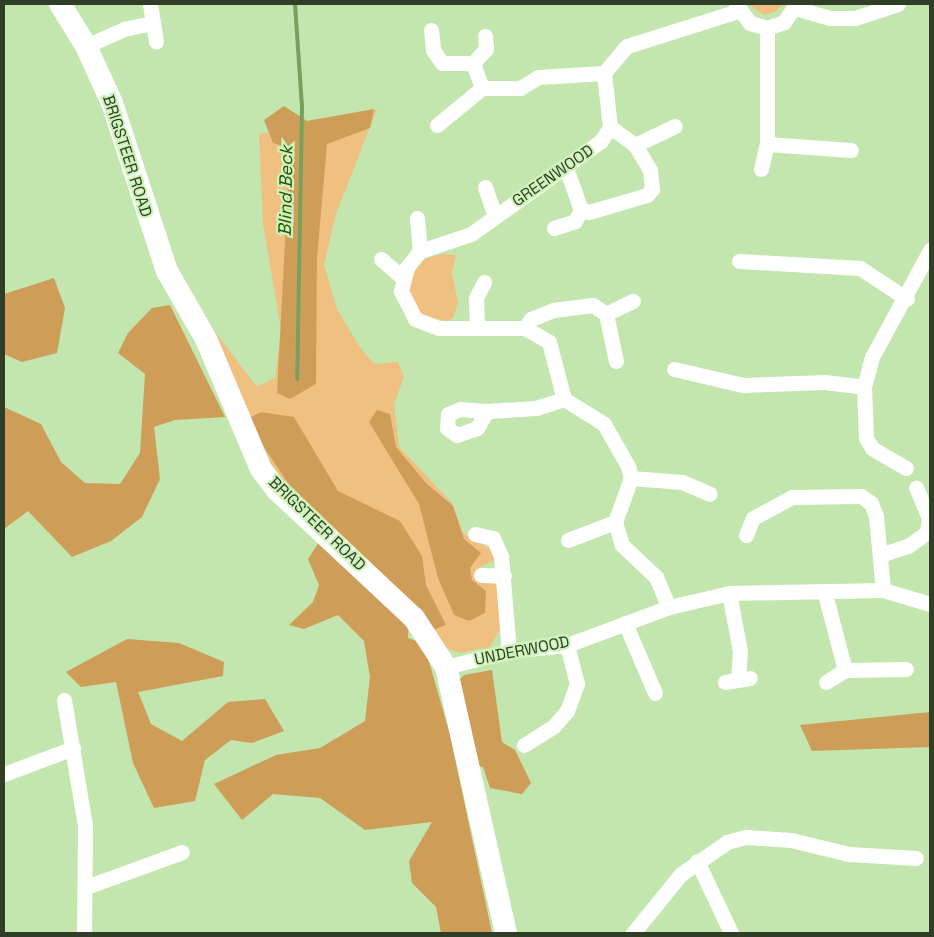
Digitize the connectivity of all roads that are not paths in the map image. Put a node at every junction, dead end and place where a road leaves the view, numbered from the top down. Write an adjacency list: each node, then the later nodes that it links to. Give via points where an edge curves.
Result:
1 (150, 4): 6 (street)
2 (898, 4): 3 (street, via 855,18 830,18)
3 (795, 6): 7 (street, via 784,22)
4 (737, 7): 7 (street, via 750,24); 13 (street, via 627,46)
5 (65, 9): 11 (street, BRIGSTEER ROAD)
6 (153, 23): 10 (street); 11 (street, via 124,28)
7 (767, 28): 18 (street)
8 (431, 30): 12 (street, via 432,50 442,64)
9 (485, 36): 12 (street, via 486,49)
10 (156, 42)
11 (86, 46): 63 (street, BRIGSTEER ROAD, via 112,103 167,272 206,340 261,468 277,490 414,618)
12 (473, 63): 14 (street)
13 (604, 73): 14 (street, via 538,77 520,88); 17 (street)
14 (482, 88): 15 (street)
15 (437, 124)
16 (675, 126): 19 (street)
17 (610, 127): 19 (street); 21 (street, GREENWOOD, via 601,141)
18 (767, 144): 20 (street); 22 (street)
19 (635, 145): 24 (street, via 650,170 652,189 647,195 589,212)
20 (850, 150)
21 (566, 168): 24 (street); 25 (street, GREENWOOD)
22 (761, 168)
23 (485, 186): 25 (street, GREENWOOD)
24 (581, 210): 27 (street, via 575,221)
25 (495, 216): 29 (street, GREENWOOD, via 471,234)
26 (417, 218): 29 (street)
27 (554, 228)
28 (930, 250): 34 (street)
29 (420, 251): 32 (street)
30 (381, 259): 32 (street)
31 (739, 261): 34 (street, via 860,268)
32 (403, 278): 37 (street, via 405,305 416,318 446,329)
33 (484, 282): 37 (street, via 476,298)
34 (907, 299): 41 (street, via 872,357)
35 (633, 301): 36 (street)
36 (606, 314): 38 (street, via 593,305 569,305 531,319); 39 (street)
37 (477, 326): 38 (street)
38 (526, 328): 42 (street, via 549,342)
39 (616, 361)
40 (674, 369): 41 (street, via 743,385 825,382)
41 (864, 387): 44 (street, via 866,438 872,448)
42 (564, 399): 43 (street, via 536,408); 45 (street, via 604,424)
43 (487, 411)
44 (906, 468)
45 (631, 478): 47 (street, via 682,482); 48 (street)
46 (916, 488): 52 (street, via 929,518 927,532 908,546)
47 (710, 494)
48 (615, 522): 51 (street); 59 (street, via 622,545 656,577)
49 (475, 534): 54 (street, via 493,538)
50 (746, 535): 52 (street, via 753,518 792,497 861,496 871,503)
51 (568, 540)
52 (883, 554): 55 (street)
53 (481, 575): 54 (street)
54 (504, 576): 62 (street)
55 (883, 590): 57 (street, UNDERWOOD); 58 (street, UNDERWOOD)
56 (730, 593): 57 (street, UNDERWOOD); 59 (street, UNDERWOOD); 66 (street, via 740,651)
57 (825, 594): 64 (street)
58 (930, 604)
59 (669, 607): 60 (street, UNDERWOOD)
60 (625, 623): 61 (street, UNDERWOOD); 68 (street)
61 (568, 645): 62 (street, UNDERWOOD); 70 (street, via 577,684 567,711)
62 (509, 651): 63 (street, UNDERWOOD)
63 (446, 667): 78 (street, BRIGSTEER ROAD)
64 (845, 670): 65 (street); 67 (street)
65 (906, 670)
66 (738, 679)
67 (826, 682)
68 (655, 693)
69 (64, 700): 71 (street)
70 (524, 745)
71 (73, 748): 72 (street); 76 (street, via 85,825)
72 (4, 774)
73 (182, 852): 76 (street, via 98,886)
74 (916, 858): 75 (street, via 849,854 791,840 746,837)
75 (697, 861): 79 (street, via 660,894); 80 (street)
76 (86, 886): 77 (street)
77 (84, 933)
78 (506, 933)
79 (633, 933)
80 (731, 933)

